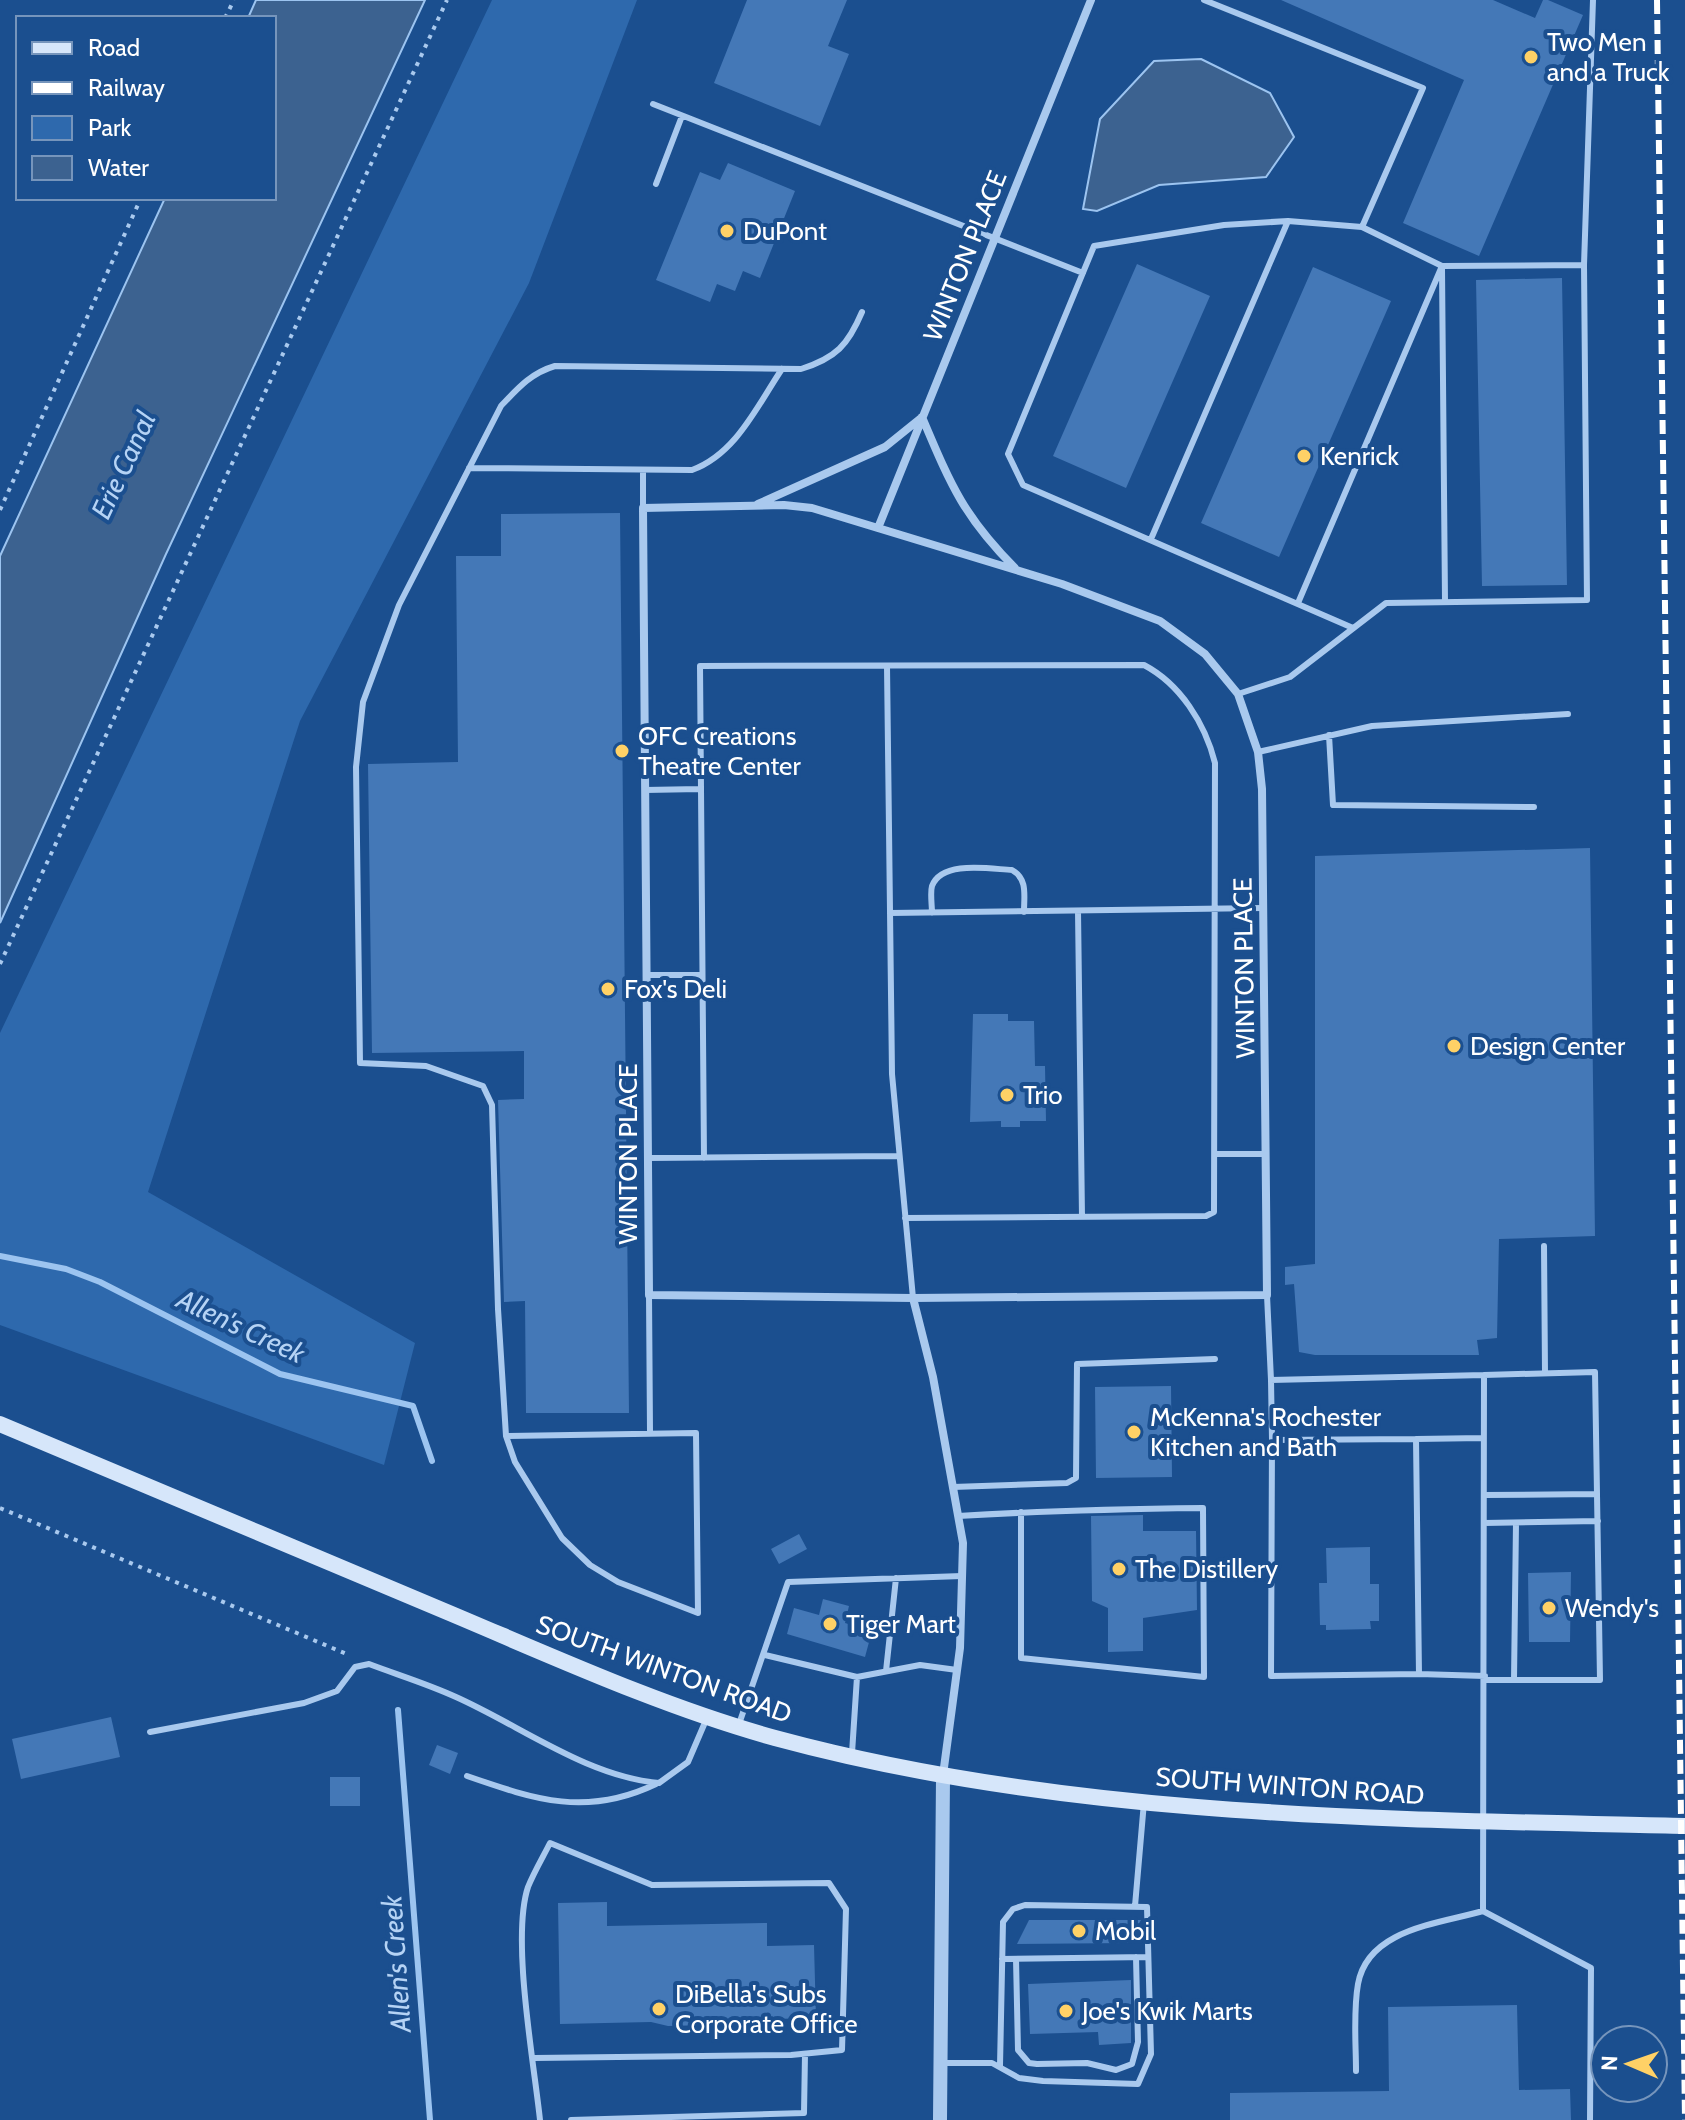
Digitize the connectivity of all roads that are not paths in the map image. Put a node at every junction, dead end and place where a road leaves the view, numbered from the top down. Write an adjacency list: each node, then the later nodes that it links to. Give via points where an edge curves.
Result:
1 (1091, 0): 9 (street, WINTON PLACE)
2 (1204, 0): 8 (lane, via 1423,88)
3 (1593, 0): 10 (lane)
4 (653, 104): 5 (lane)
5 (682, 116): 6 (lane); 9 (lane)
6 (656, 184)
7 (1288, 221): 8 (lane); 12 (lane, via 1224,225 1094,246); 21 (lane)
8 (1362, 227): 11 (lane)
9 (992, 238): 12 (lane); 15 (street, WINTON PLACE)
10 (1584, 265): 11 (lane); 23 (lane, via 1587,600)
11 (1442, 266): 23 (lane); 24 (lane)
12 (1083, 273): 21 (lane, via 1008,454 1023,485)
13 (862, 312): 14 (lane, via 850,341 835,356 801,369)
14 (782, 369): 16 (lane, via 555,366 539,371 501,406); 17 (lane, via 728,449 710,464 692,470)
15 (922, 417): 19 (street, via 885,447); 20 (street, WINTON PLACE); 22 (street, via 959,503)
16 (469, 468): 17 (lane); 59 (lane, via 399,605 363,702 356,767 360,1063 426,1066 483,1086 492,1105)
17 (643, 470): 18 (lane)
18 (643, 508): 19 (street, WINTON PLACE); 32 (street, WINTON PLACE)
19 (750, 508): 20 (street, WINTON PLACE, via 812,508)
20 (878, 528): 22 (street, WINTON PLACE)
21 (1151, 539): 24 (lane)
22 (1016, 569): 27 (street, WINTON PLACE, via 1160,621 1205,654)
23 (1445, 601): 25 (lane, via 1386,603)
24 (1298, 603): 25 (lane)
25 (1353, 628): 27 (lane, via 1290,677)
26 (887, 666): 31 (lane, via 700,666); 35 (lane, via 1144,665 1160,673 1179,692 1210,744 1215,763); 38 (lane)
27 (1238, 694): 30 (street, WINTON PLACE)
28 (1568, 714): 29 (lane, via 1372,726)
29 (1329, 735): 30 (lane); 33 (lane, via 1333,805)
30 (1258, 752): 34 (street, WINTON PLACE)
31 (700, 789): 32 (lane); 41 (lane)
32 (645, 790): 40 (street, WINTON PLACE)
33 (1534, 807)
34 (1263, 908): 35 (lane); 43 (street, WINTON PLACE)
35 (1216, 909): 36 (lane); 42 (lane)
36 (1078, 911): 37 (lane); 47 (lane)
37 (1024, 912): 39 (lane); 39 (lane, via 1020,874 954,869 932,886)
38 (890, 913): 39 (lane); 44 (lane)
39 (932, 913)
40 (646, 975): 41 (lane); 45 (street, WINTON PLACE)
41 (702, 975): 46 (lane)
42 (1216, 1154): 43 (lane); 47 (lane, via 1216,1203 1206,1216)
43 (1266, 1154): 51 (street, WINTON PLACE)
44 (899, 1156): 46 (lane); 48 (lane)
45 (648, 1158): 46 (lane); 50 (street, WINTON PLACE)
46 (704, 1158)
47 (1082, 1217): 48 (lane)
48 (905, 1218): 52 (lane)
49 (1544, 1246): 54 (lane)
50 (649, 1295): 52 (street); 58 (lane)
51 (1267, 1295): 52 (street); 56 (lane)
52 (913, 1298): 63 (street)
53 (1215, 1359): 63 (lane, via 1077,1364 1076,1478 1067,1483)
54 (1545, 1373): 55 (lane); 64 (lane, via 1595,1372)
55 (1484, 1375): 56 (lane); 60 (lane)
56 (1271, 1380): 62 (lane)
57 (0, 1424): 80 (main road, SOUTH WINTON ROAD, via 603,1678)
58 (650, 1432): 59 (lane); 59 (lane, via 696,1433 698,1613 618,1582 590,1565 562,1538 515,1462)
59 (506, 1436)
60 (1483, 1438): 61 (lane); 65 (lane)
61 (1416, 1439): 62 (lane); 76 (lane)
62 (1272, 1440): 76 (lane, via 1271,1676)
63 (953, 1487): 67 (street)
64 (1597, 1494): 65 (lane); 68 (lane)
65 (1484, 1495): 69 (lane)
66 (1021, 1512): 66 (lane, via 1203,1508 1204,1677 1021,1658); 67 (lane)
67 (958, 1516): 71 (street)
68 (1598, 1521): 70 (lane); 79 (lane, via 1600,1680)
69 (1484, 1523): 70 (lane); 78 (lane)
70 (1516, 1523): 79 (lane)
71 (962, 1576): 72 (lane); 74 (street)
72 (896, 1578): 73 (lane, via 788,1582); 75 (lane)
73 (765, 1655): 77 (lane); 81 (lane)
74 (957, 1670): 75 (lane, via 920,1665); 85 (street)
75 (886, 1671): 77 (lane)
76 (1419, 1674): 78 (lane)
77 (857, 1677): 83 (lane)
78 (1485, 1678): 79 (lane); 88 (lane)
79 (1514, 1680)
80 (708, 1715): 81 (main road, SOUTH WINTON ROAD); 86 (lane, via 688,1762)
81 (738, 1727): 83 (main road, SOUTH WINTON ROAD)
82 (150, 1732): 86 (lane, via 304,1703 337,1691 355,1667 369,1664 455,1696 579,1758 633,1780)
83 (852, 1756): 85 (main road, SOUTH WINTON ROAD)
84 (467, 1776): 86 (lane, via 574,1805 625,1799)
85 (943, 1778): 87 (main road, SOUTH WINTON ROAD); 98 (street)
86 (659, 1783)
87 (1144, 1801): 88 (main road, SOUTH WINTON ROAD); 90 (lane)
88 (1486, 1821): 89 (main road, SOUTH WINTON ROAD); 91 (lane)
89 (1685, 1826)
90 (1135, 1906): 93 (lane, via 1147,1907); 94 (lane, via 1013,1909 1003,1922)
91 (1483, 1911): 100 (lane, via 1375,1948 1358,1983); 104 (lane, via 1591,1968)
92 (1136, 1957): 93 (lane); 95 (lane); 95 (lane, via 1138,2042 1132,2064 1116,2070 1087,2063 1037,2064 1022,2057)
93 (1148, 1957): 99 (lane, via 1151,2054 1138,2084 1019,2078)
94 (1002, 1959): 95 (lane); 99 (lane)
95 (1016, 1959)
96 (805, 2054): 97 (lane); 97 (lane, via 842,2050 846,1909 829,1883 652,1885 550,1843 528,1888 522,1943); 102 (lane, via 804,2113)
97 (534, 2058): 101 (lane)
98 (940, 2063): 99 (lane); 103 (street)
99 (1000, 2066)
100 (1356, 2071)
101 (540, 2120)
102 (571, 2120)
103 (940, 2120)
104 (1590, 2120)

